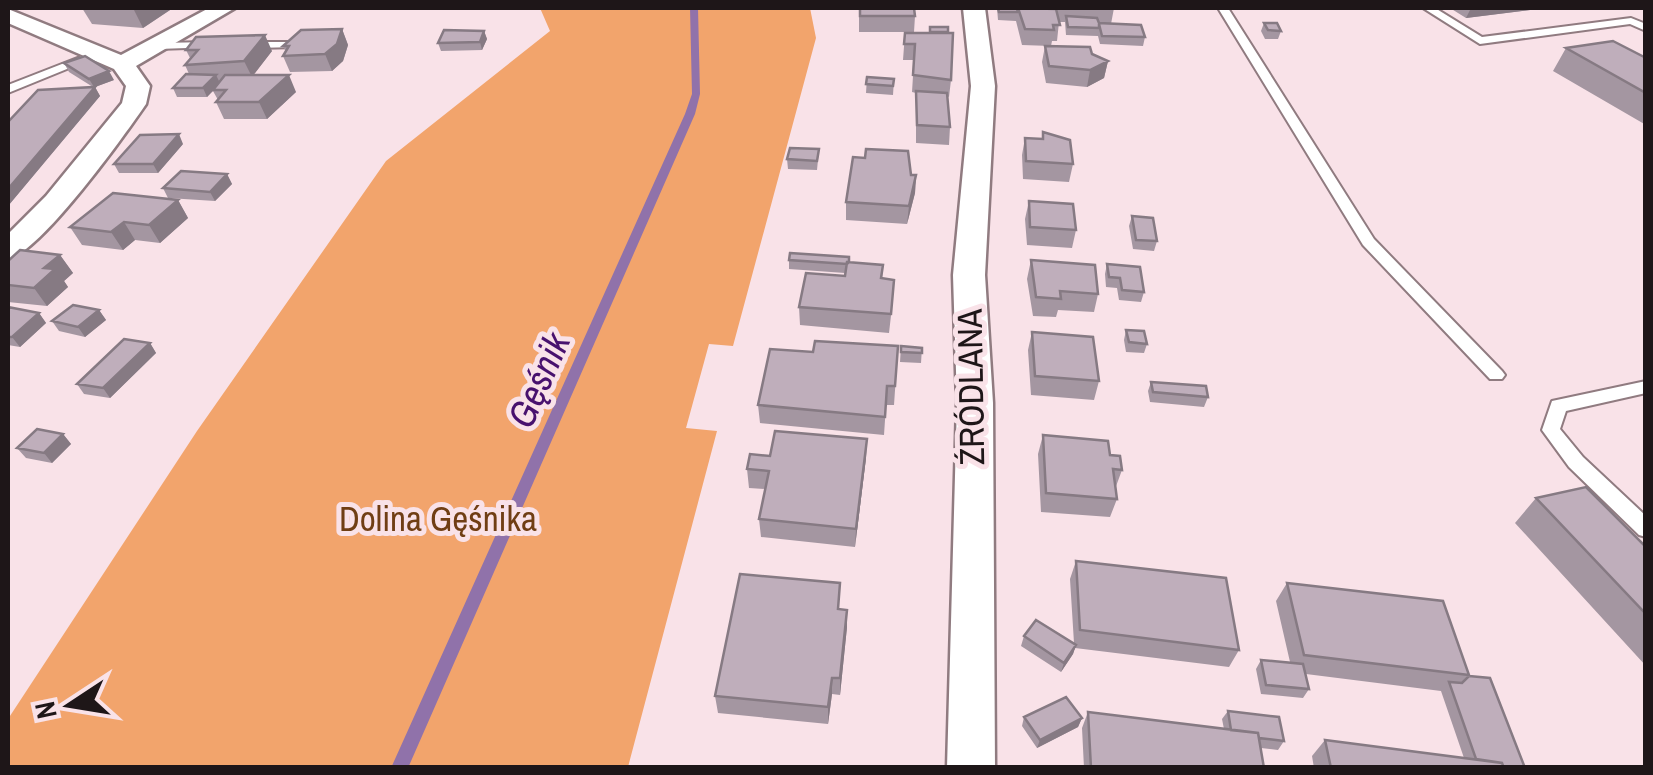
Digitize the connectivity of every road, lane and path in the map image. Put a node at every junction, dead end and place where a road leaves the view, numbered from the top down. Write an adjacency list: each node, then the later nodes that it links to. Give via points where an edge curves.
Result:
1 (224, 8): 10 (street)
2 (974, 8): 18 (street, ŹRÓDLANA, via 983,86 969,275 975,403)
3 (1224, 8): 15 (lane, via 1368,242)
4 (1428, 8): 6 (lane, via 1480,41 1631,21)
5 (8, 14): 11 (street)
6 (1646, 28)
7 (220, 45): 10 (lane)
8 (239, 45): 9 (lane)
9 (294, 45)
10 (158, 46): 12 (street)
11 (94, 54): 12 (street); 13 (lane)
12 (122, 64): 14 (street, via 138,86 134,104)
13 (8, 88)
14 (8, 250)
15 (1496, 376)
16 (1646, 387): 17 (lane, via 1558,406 1551,430)
17 (1646, 530)
18 (971, 768)

